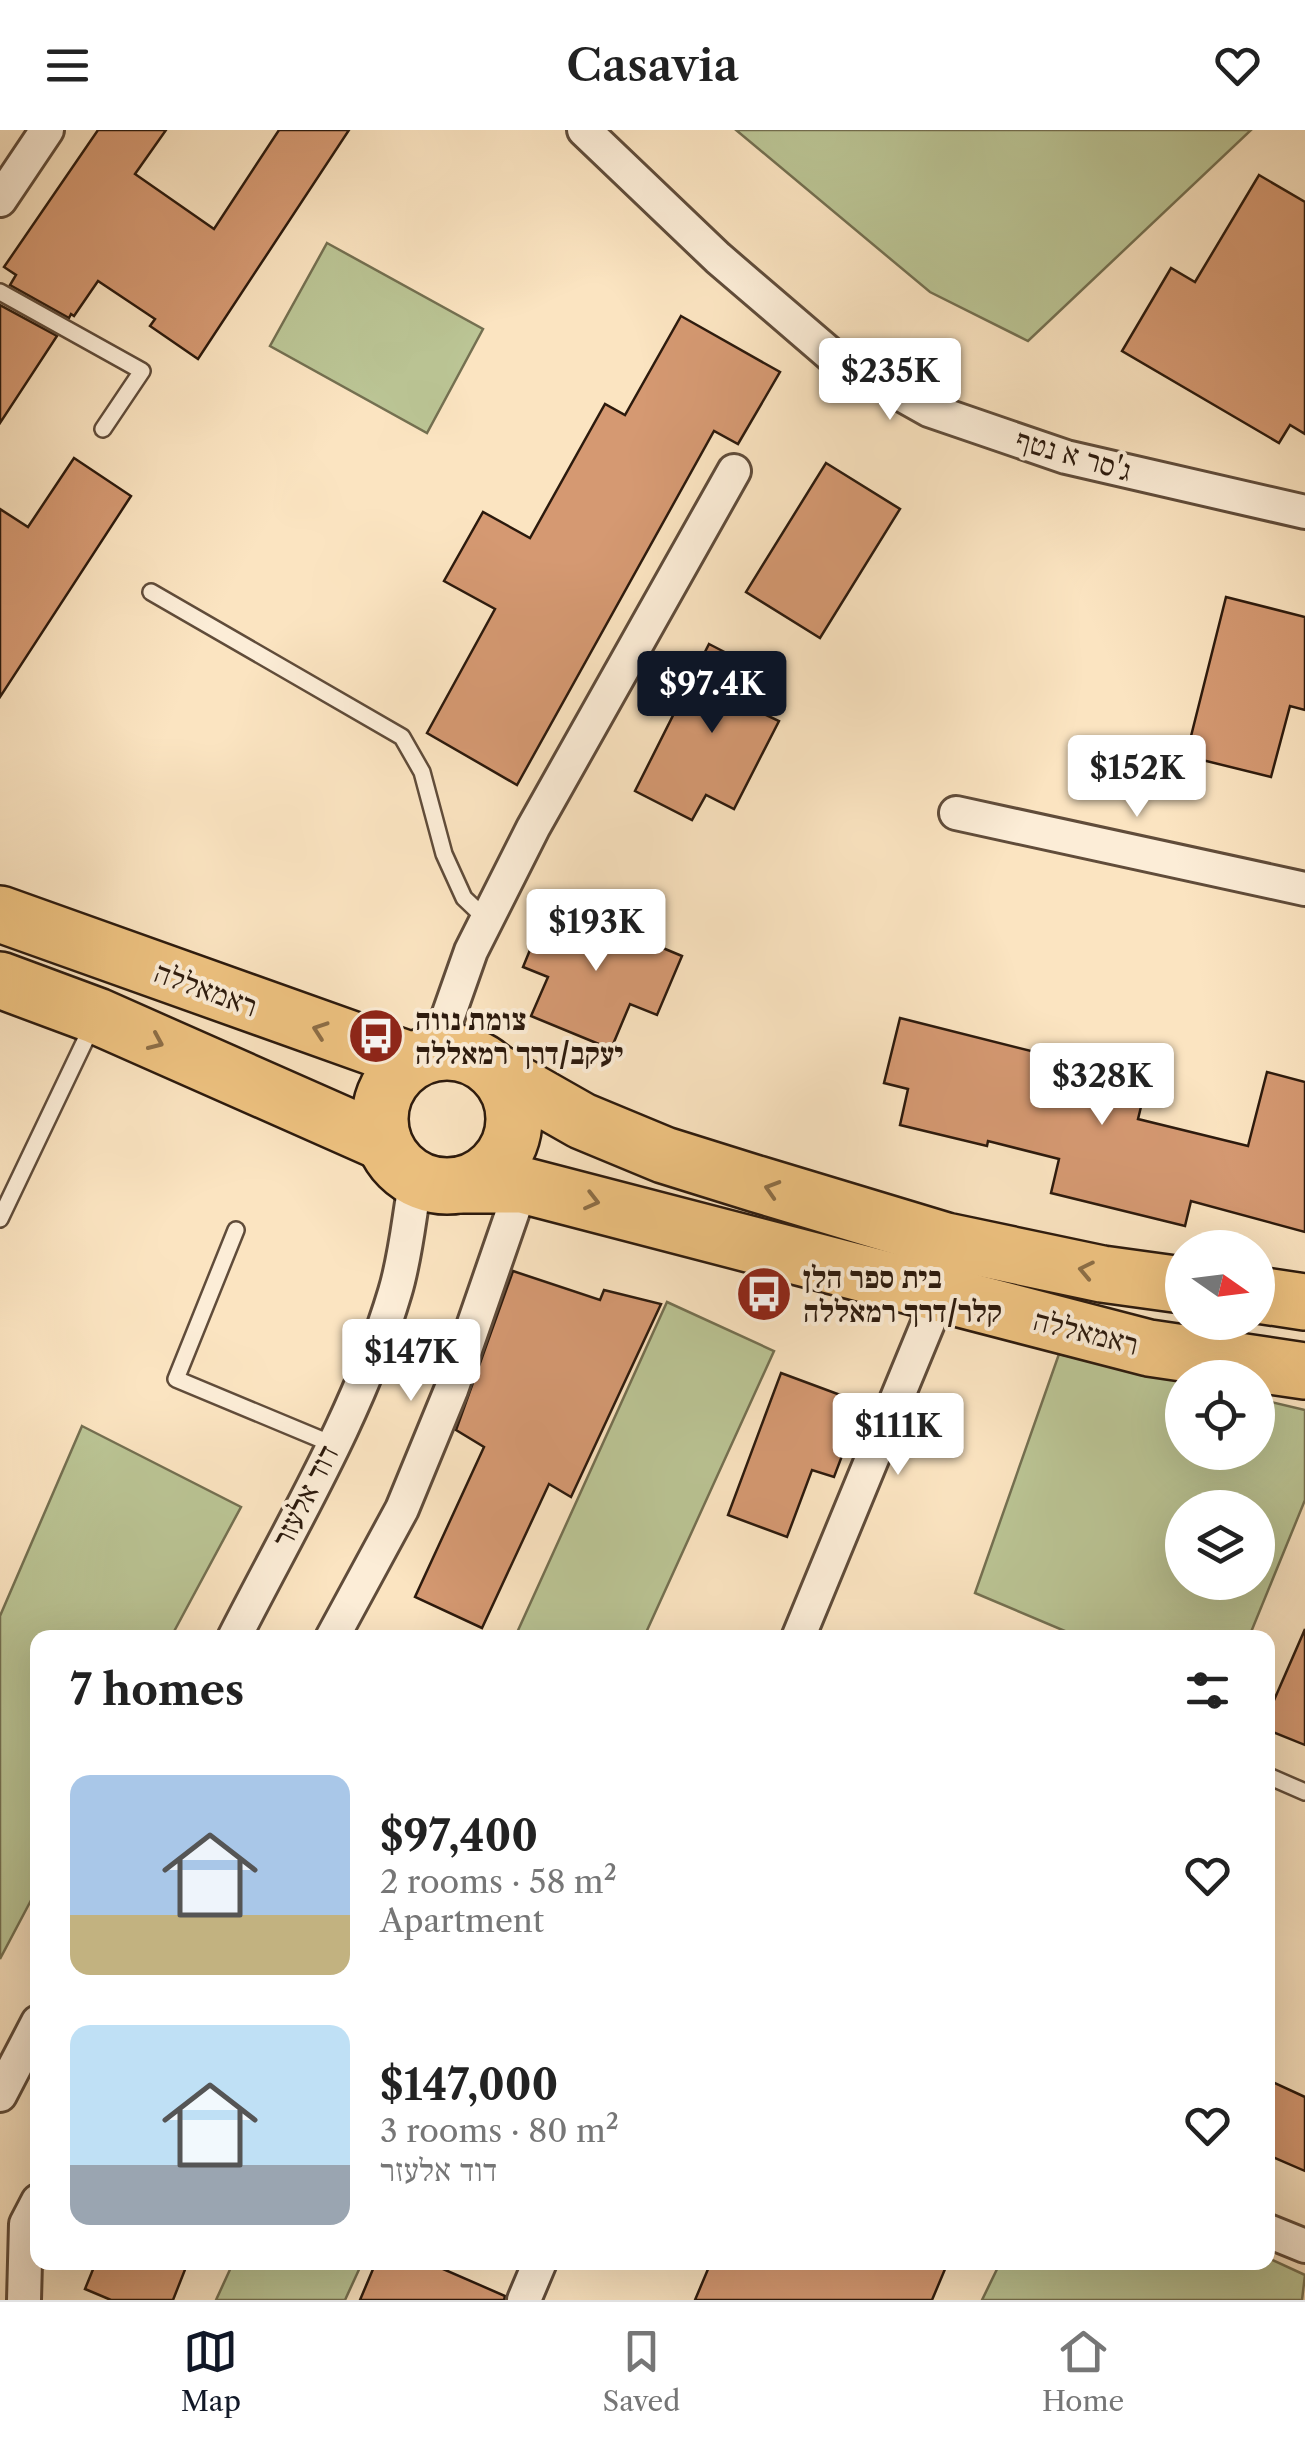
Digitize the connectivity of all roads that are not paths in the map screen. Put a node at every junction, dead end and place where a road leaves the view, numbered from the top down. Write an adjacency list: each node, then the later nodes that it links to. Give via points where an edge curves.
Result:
1 (48, 130): 3 (street)
2 (584, 130): 7 (street, ג'סר א נטף, via 831,354 929,410 1066,457)
3 (0, 200)
4 (0, 292): 5 (lane, via 142,371)
5 (102, 429)
6 (734, 471): 12 (street)
7 (1305, 512)
8 (151, 592): 12 (lane, via 402,738 422,772 444,854 464,898)
9 (956, 813): 10 (street)
10 (1305, 888)
11 (0, 914): 15 (highway, ראמאללה, one-way to 11)
12 (486, 919): 15 (street)
13 (0, 980): 14 (highway, ראמאללה)
14 (97, 1016): 17 (highway, ראמאללה, one-way to 17); 19 (lane)
15 (423, 1057): 16 (highway, via 458,1053); 17 (highway, via 394,1076 380,1120)
16 (494, 1071): 17 (highway, via 514,1113 500,1160 483,1176); 21 (highway, ראמאללה, one-way to 16, via 946,1241 664,1155 582,1121)
17 (420, 1169): 18 (highway, ראמאללה); 26 (street, דוד אלעזר, via 396,1289)
18 (522, 1186): 22 (highway, ראמאללה, one-way to 22); 28 (street, via 402,1509)
19 (0, 1220)
20 (236, 1230): 26 (lane, via 176,1379)
21 (1165, 1283)
22 (940, 1294): 25 (highway, ראמאללה, via 1149,1348); 29 (street)
23 (1275, 1298): 24 (highway)
24 (1305, 1302)
25 (1305, 1371)
26 (332, 1444): 27 (street, דוד אלעזר)
27 (238, 1630)
28 (336, 1630)
29 (801, 1630)
30 (1275, 1779): 31 (lane)
31 (1305, 1792)
32 (30, 2038): 33 (street)
33 (0, 2096)
34 (30, 2216): 38 (street)
35 (1275, 2234): 36 (street)
36 (1305, 2246)
37 (537, 2270): 39 (street)
38 (24, 2300)
39 (524, 2300)

